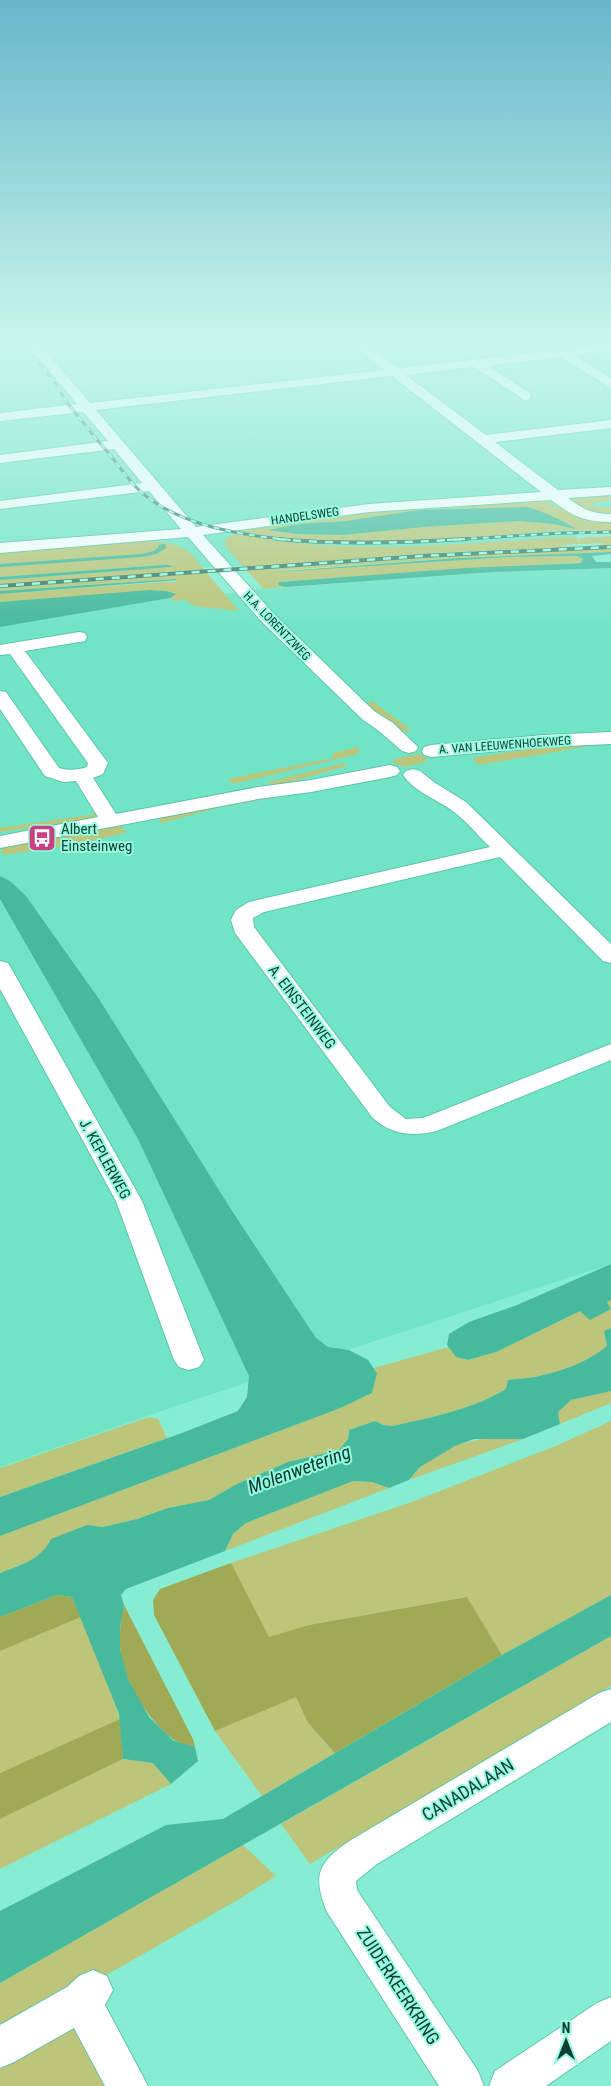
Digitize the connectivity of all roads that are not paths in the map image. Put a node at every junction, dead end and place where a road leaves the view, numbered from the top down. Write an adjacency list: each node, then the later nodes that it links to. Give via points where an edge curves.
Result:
1 (113, 437): 5 (street, H.A. LORENTZWEG)
2 (479, 437): 4 (street)
3 (503, 437): 4 (street)
4 (482, 440): 9 (street)
5 (119, 444): 6 (street); 7 (street, H.A. LORENTZWEG)
6 (0, 459)
7 (153, 486): 10 (street); 12 (street, H.A. LORENTZWEG)
8 (611, 491): 9 (street, HANDELSWEG)
9 (554, 495): 11 (street, via 574,510 593,518); 12 (street, HANDELSWEG, via 369,508)
10 (0, 505)
11 (611, 518)
12 (192, 532): 13 (street, HANDELSWEG); 17 (street, H.A. LORENTZWEG, via 268,617)
13 (0, 548)
14 (78, 637): 15 (street)
15 (7, 649): 22 (street, via 98,763 96,770)
16 (0, 696): 22 (street, via 52,772 63,776)
17 (368, 715): 19 (street, H.A. LORENTZWEG); 20 (street, H.A. LORENTZWEG)
18 (611, 738): 21 (street, A. VAN LEEUWENHOEKWEG, via 579,740)
19 (409, 747): 20 (street); 21 (street)
20 (386, 759): 21 (street); 23 (street, via 311,786 287,787)
21 (428, 765): 26 (street, via 428,787 459,806)
22 (82, 775): 23 (street)
23 (110, 820): 24 (street); 25 (street)
24 (0, 834)
25 (0, 842)
26 (503, 850): 27 (street); 29 (street, A. EINSTEINWEG, via 257,907 246,911 240,922 328,1043 393,1124 428,1125)
27 (611, 956)
28 (0, 968): 30 (street, J. KEPLERWEG, via 129,1200)
29 (611, 1052)
30 (189, 1360)
31 (611, 1704): 32 (street, CANADALAAN, via 354,1859 340,1870)
32 (337, 1885): 36 (street, ZUIDERKEERKRING, via 341,1899)
33 (611, 2017): 37 (street)
34 (0, 2048): 35 (street, via 87,1996)
35 (127, 2086)
36 (463, 2086)
37 (510, 2086)

